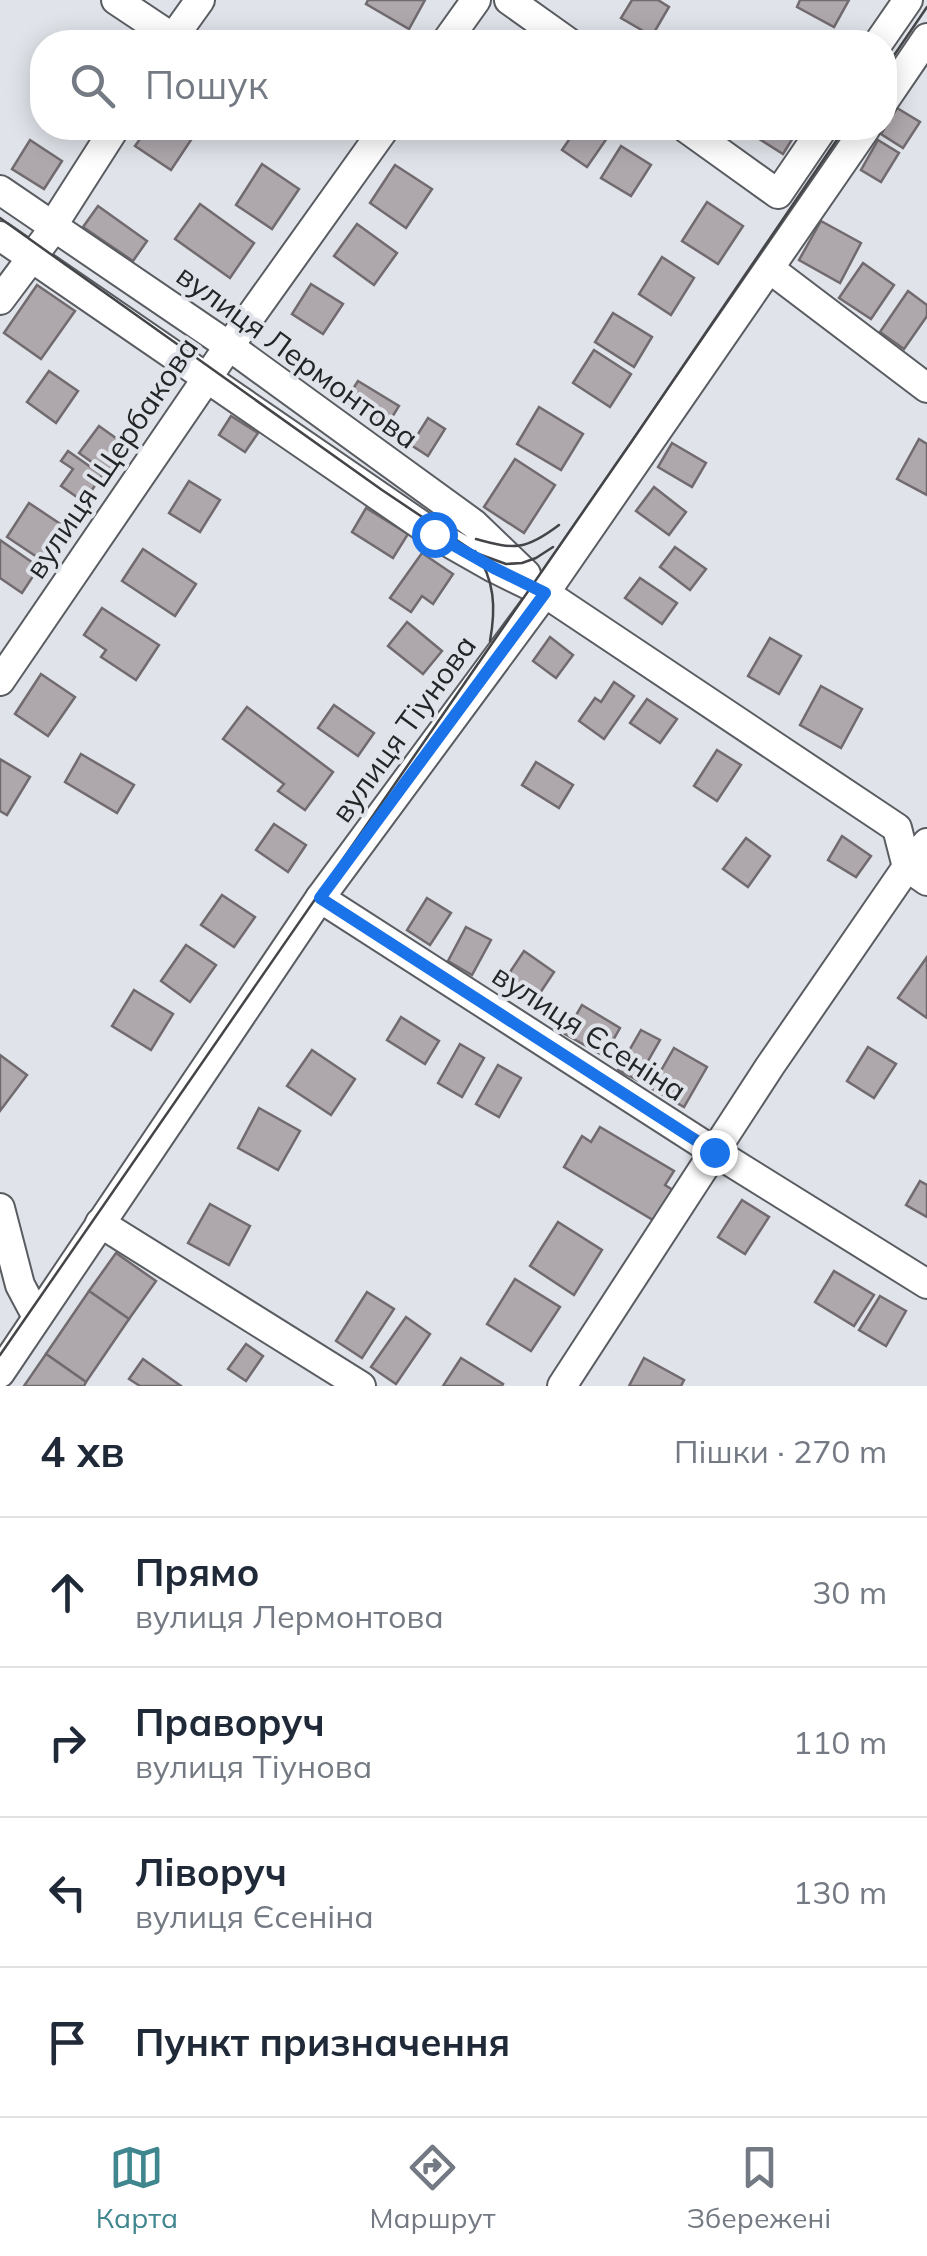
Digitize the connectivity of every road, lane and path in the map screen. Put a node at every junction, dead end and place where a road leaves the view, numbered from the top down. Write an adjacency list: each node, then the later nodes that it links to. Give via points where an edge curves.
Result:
1 (116, 0): 6 (street)
2 (200, 0): 7 (street)
3 (476, 0): 8 (street)
4 (509, 0): 9 (street)
5 (908, 0): 10 (street)
6 (158, 30)
7 (179, 30)
8 (455, 30)
9 (551, 30)
10 (888, 30)
11 (927, 38): 12 (street)
12 (897, 81)
13 (107, 140): 19 (street)
14 (376, 140): 24 (street, вулиця Щербакова)
15 (703, 140): 16 (street, via 778,194)
16 (814, 140)
17 (858, 140): 22 (street, вулиця Тіунова)
18 (0, 190): 19 (street, вулиця Лермонтова)
19 (53, 225): 21 (street); 24 (street, вулиця Лермонтова)
20 (0, 236): 21 (street, вулиця Лермонтова)
21 (32, 256): 23 (street); 25 (street, вулиця Лермонтова)
22 (770, 269): 26 (street); 27 (street, вулиця Тіунова)
23 (0, 300)
24 (229, 346): 25 (street, вулиця Щербакова); 27 (street, вулиця Лермонтова, via 474,524)
25 (207, 379): 27 (street, вулиця Лермонтова, via 434,534); 28 (street, вулиця Щербакова)
26 (927, 388)
27 (545, 593): 29 (street, вулиця Лермонтова); 33 (street, вулиця Тіунова)
28 (0, 681)
29 (897, 828): 30 (street); 32 (street)
30 (927, 830)
31 (927, 843): 32 (street)
32 (917, 874): 34 (street, via 770,1066)
33 (320, 898): 34 (street, вулиця Єсеніна); 36 (street, вулиця Тіунова)
34 (714, 1152): 37 (street, вулиця Єсеніна); 41 (street)
35 (0, 1208): 38 (street, via 20,1285)
36 (100, 1223): 38 (street, вулиця Тіунова); 40 (street)
37 (927, 1284)
38 (37, 1317): 39 (street, вулиця Тіунова)
39 (0, 1374)
40 (361, 1386)
41 (562, 1386)

